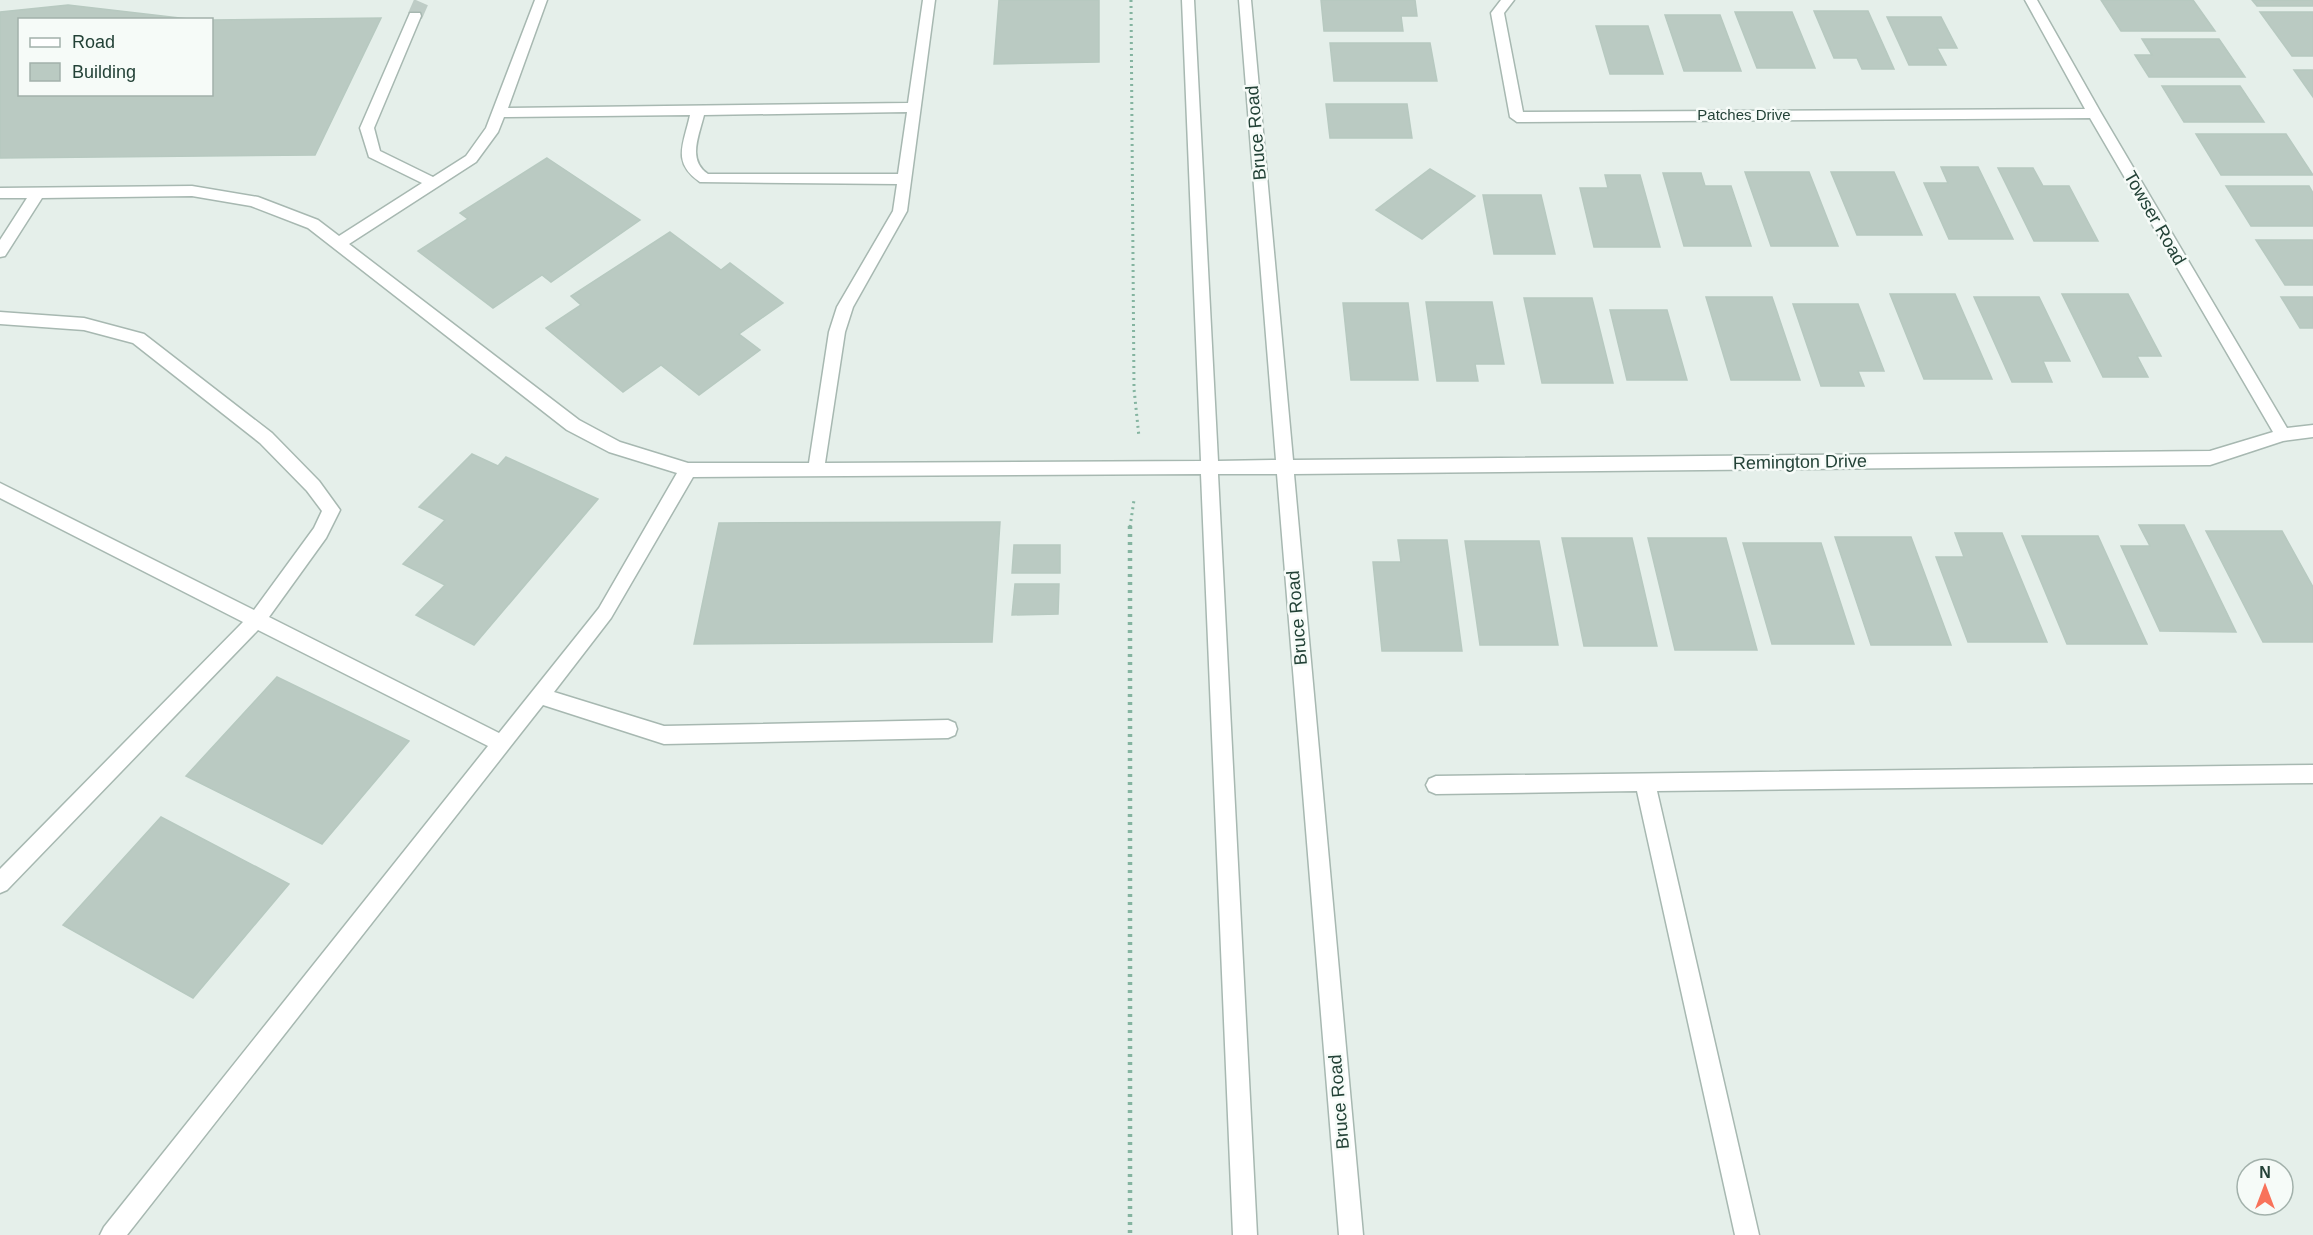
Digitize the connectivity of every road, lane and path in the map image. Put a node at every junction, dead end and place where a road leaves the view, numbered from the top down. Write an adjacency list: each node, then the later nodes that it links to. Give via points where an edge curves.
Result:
1 (541, 0): 11 (street)
2 (928, 0): 9 (street)
3 (1131, 0): 22 (path, via 1134,389)
4 (1188, 0): 23 (street)
5 (1245, 0): 24 (street, Bruce Road)
6 (1508, 0): 12 (street, Patches Drive, via 1497,13 1516,117)
7 (2031, 0): 12 (street, Towser Road)
8 (414, 16): 14 (street, via 367,128 374,154)
9 (916, 107): 10 (street); 13 (street)
10 (698, 110): 11 (street); 13 (street, via 688,158 692,170 705,179)
11 (499, 113): 14 (street, via 493,129 471,159)
12 (2094, 113): 21 (street, Towser Road)
13 (905, 179): 26 (street, via 900,211 845,307 837,332)
14 (434, 183): 17 (street)
15 (38, 192): 16 (street, Remington Drive); 17 (street, Remington Drive, via 192,191 253,201 313,224); 18 (street)
16 (0, 193)
17 (338, 244): 25 (street, Remington Drive, via 573,425 615,447)
18 (0, 252)
19 (0, 318): 28 (street, via 84,324 138,338 266,438 313,486 331,510 320,533)
20 (2313, 431): 21 (street, Remington Drive)
21 (2283, 435): 24 (street, Remington Drive, via 2210,458)
22 (1143, 467): 23 (street, Remington Drive); 26 (street, Remington Drive); 37 (path, via 1130,518)
23 (1210, 467): 24 (street, Remington Drive); 38 (street)
24 (1284, 467): 39 (street, Bruce Road)
25 (688, 470): 26 (street, Remington Drive); 29 (street, via 605,613)
26 (816, 470)
27 (0, 490): 28 (street)
28 (257, 619): 31 (street); 35 (street)
29 (540, 696): 30 (street, via 664,735); 31 (street)
30 (948, 729)
31 (502, 744): 36 (street)
32 (2313, 774): 33 (street)
33 (1645, 782): 34 (street); 40 (street)
34 (1436, 785)
35 (0, 883)
36 (112, 1235)
37 (1130, 1235)
38 (1245, 1235)
39 (1351, 1235)
40 (1747, 1235)

